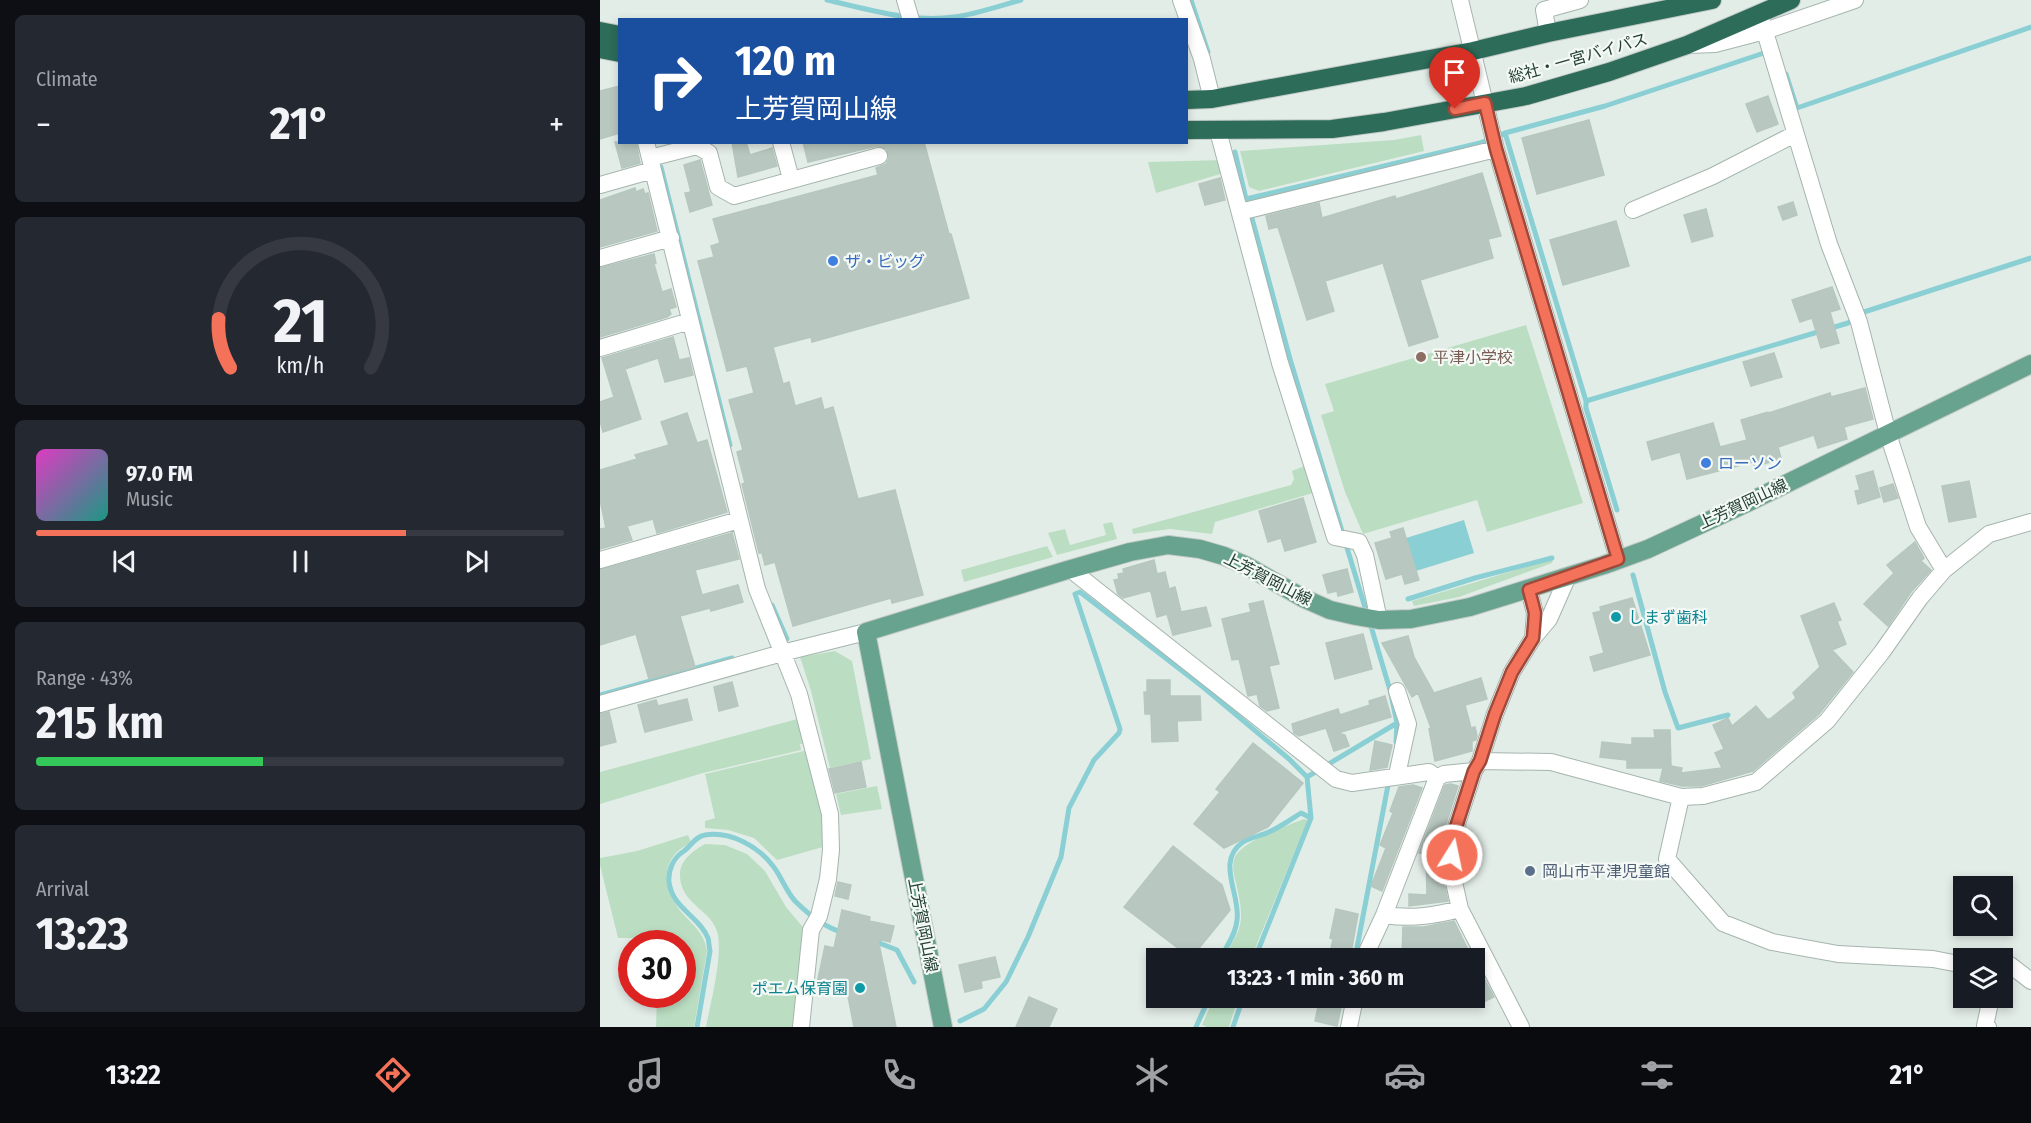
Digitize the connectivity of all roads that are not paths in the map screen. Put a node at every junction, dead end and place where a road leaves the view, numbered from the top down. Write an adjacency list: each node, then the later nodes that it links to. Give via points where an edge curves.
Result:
1 (904, 0): 8 (street)
2 (1181, 0): 9 (street)
3 (1460, 0): 15 (street)
4 (1580, 0): 12 (street, via 1544,9)
5 (1712, 0): 12 (highway, 総社・一宮バイパス)
6 (1791, 0): 16 (highway, 総社・一宮バイパス)
7 (1855, 0): 14 (street)
8 (910, 18)
9 (1187, 18)
10 (1188, 20): 19 (street)
11 (600, 31): 13 (highway)
12 (1548, 33): 15 (highway, 総社・一宮バイパス)
13 (618, 35)
14 (1767, 38): 16 (street); 24 (street)
15 (1471, 42): 19 (highway, 総社・一宮バイパス); 21 (street)
16 (1687, 45): 21 (highway, 総社・一宮バイパス, via 1526,96)
17 (600, 49): 18 (highway)
18 (618, 53)
19 (1212, 99): 20 (highway, 総社・一宮バイパス)
20 (1188, 100)
21 (1485, 103): 23 (highway, 総社・一宮バイパス, via 1332,129); 25 (street)
22 (1188, 130): 23 (highway, 総社・一宮バイパス)
23 (1218, 131): 31 (street)
24 (1795, 134): 32 (street, via 1713,176); 38 (street, via 1829,244 1857,316)
25 (1494, 141): 31 (street); 41 (street)
26 (782, 144): 29 (street)
27 (879, 156): 29 (street)
28 (650, 157): 29 (street, via 697,146 709,153 718,187 734,196); 30 (street); 33 (street)
29 (791, 179)
30 (600, 185)
31 (1247, 210): 47 (street, via 1284,374 1335,537 1359,542)
32 (1633, 210)
33 (671, 238): 34 (street); 35 (street)
34 (600, 258)
35 (690, 321): 36 (street); 39 (street)
36 (600, 348)
37 (2031, 364): 38 (main road, 上芳賀岡山線)
38 (1888, 434): 41 (main road, 上芳賀岡山線, via 1648,549); 44 (street, via 1918,527)
39 (739, 520): 42 (street); 50 (street, via 758,589)
40 (2031, 522): 44 (street, via 1989,534)
41 (1618, 559): 45 (main road, 上芳賀岡山線)
42 (600, 560)
43 (1074, 568): 47 (main road, 上芳賀岡山線, via 1168,545 1200,549 1247,566 1330,610); 48 (main road, 上芳賀岡山線); 54 (street, via 1075,573 1336,779 1352,783)
44 (1944, 570): 56 (street, via 1827,721 1756,782 1702,796)
45 (1568, 576): 46 (main road, 上芳賀岡山線); 49 (street, via 1549,619)
46 (1529, 590): 47 (main road, 上芳賀岡山線, via 1459,610 1411,619); 49 (street, via 1535,613)
47 (1377, 619)
48 (866, 632): 50 (street); 66 (main road, 上芳賀岡山線)
49 (1533, 638): 53 (street, via 1512,672)
50 (782, 653): 52 (street); 65 (street, via 799,694 830,814 828,879 811,930)
51 (1397, 691): 54 (street, via 1408,724)
52 (600, 704)
53 (1477, 766): 55 (street); 56 (street, via 1551,762); 57 (street, via 1456,827 1452,855)
54 (1392, 776): 55 (street, via 1428,772)
55 (1437, 778): 58 (street)
56 (1681, 797): 60 (street, via 1667,859 1723,923 1772,942 1838,954)
57 (1460, 909): 58 (street, via 1431,917); 68 (street)
58 (1384, 915): 59 (street)
59 (1369, 948)
60 (1953, 963)
61 (2013, 967): 62 (street)
62 (2031, 981)
63 (1353, 1008): 67 (street)
64 (1989, 1008): 69 (street, via 1985,1026)
65 (801, 1027)
66 (944, 1027)
67 (1349, 1027)
68 (1521, 1027)
69 (1988, 1027)

